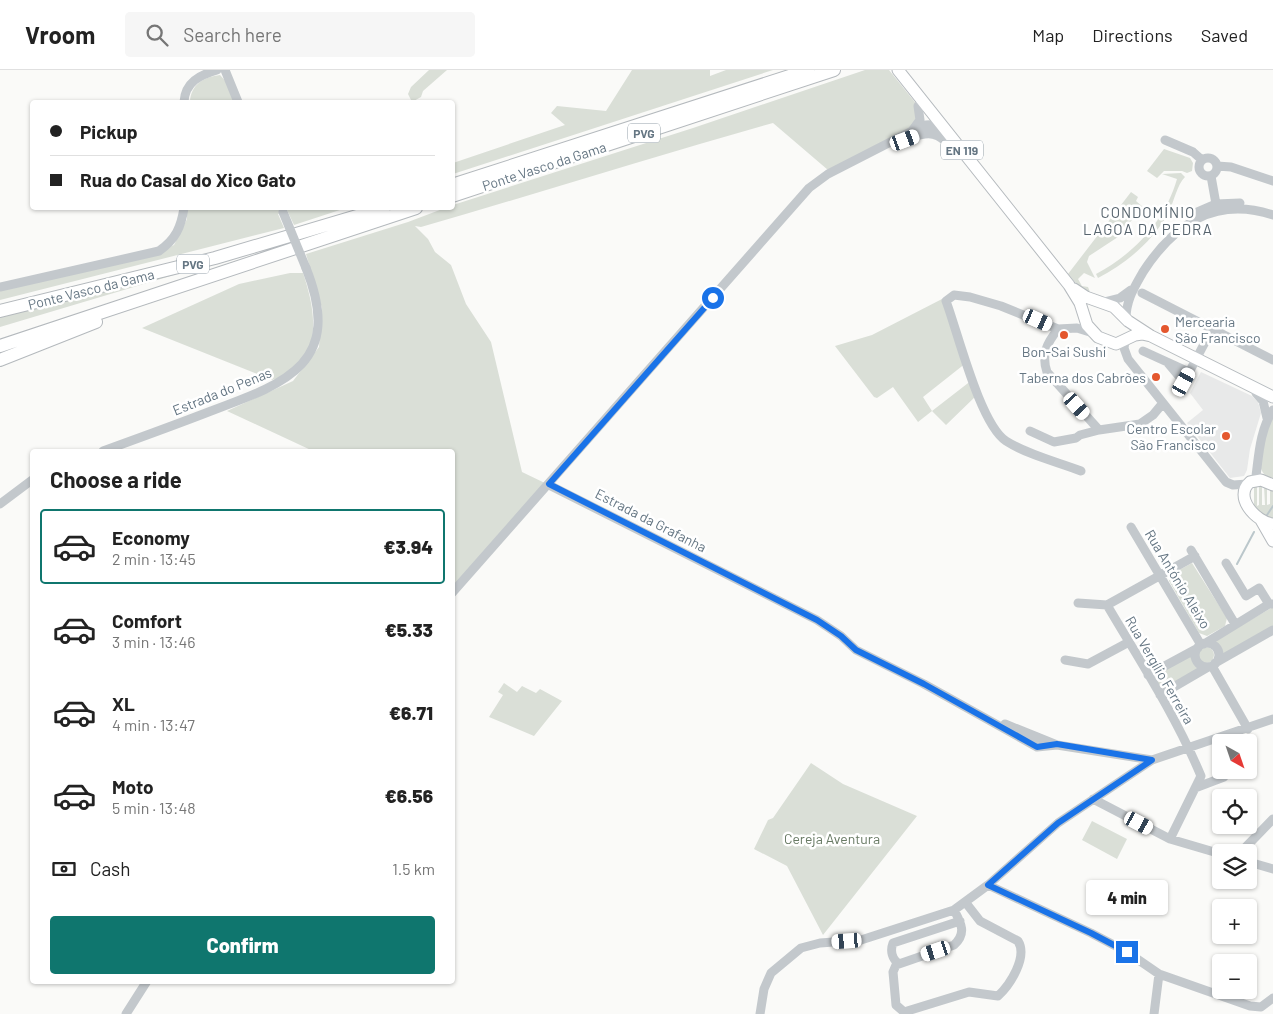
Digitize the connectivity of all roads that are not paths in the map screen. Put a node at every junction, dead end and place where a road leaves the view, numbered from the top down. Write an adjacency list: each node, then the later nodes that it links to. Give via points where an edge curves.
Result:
1 (217, 70): 7 (street, via 193,81)
2 (225, 70): 8 (street)
3 (808, 70): 20 (highway, Ponte Vasco da Gama / PVG)
4 (834, 70): 21 (highway, Ponte Vasco da Gama / PVG)
5 (889, 70): 9 (main road, EN 119)
6 (898, 70): 10 (main road, EN 119)
7 (184, 100)
8 (237, 100)
9 (918, 106): 11 (main road, EN 119); 12 (street, via 920,120)
10 (931, 112): 11 (street); 16 (main road, EN 119)
11 (933, 125): 12 (street, via 922,126); 14 (main road, EN 119); 16 (street, via 940,128)
12 (916, 133): 14 (street, via 936,134); 64 (street, via 828,174 809,188)
13 (1165, 140): 15 (street, via 1193,152)
14 (946, 142): 30 (main road, EN 119)
15 (1202, 160): 17 (street, via 1210,158); 18 (street, via 1200,171)
16 (974, 165): 30 (main road, EN 119)
17 (1217, 166): 18 (street); 19 (street)
18 (1211, 176): 22 (street)
19 (1273, 180)
20 (455, 184)
21 (455, 195)
22 (1216, 204): 23 (street); 28 (street, via 1242,202); 29 (street); 31 (street, via 1182,220 1167,235)
23 (1226, 209): 28 (street); 29 (street)
24 (184, 210): 35 (street, via 177,234 158,251)
25 (282, 210): 60 (street, Estrada do Penas, bridge, via 317,301 318,327 312,350 292,375 256,394)
26 (377, 210): 38 (highway, Ponte Vasco da Gama / PVG, via 215,258)
27 (410, 210): 32 (highway, Ponte Vasco da Gama / PVG)
28 (1273, 213)
29 (1203, 215): 31 (street, via 1182,227)
30 (1025, 231): 33 (main road, EN 119)
31 (1157, 252): 34 (street)
32 (250, 262): 45 (highway, Ponte Vasco da Gama / PVG); 47 (highway, Ponte Vasco da Gama / PVG); 49 (highway, Ponte Vasco da Gama / PVG)
33 (1069, 285): 37 (main road, EN 119, via 1080,294); 39 (main road, EN 119)
34 (1135, 286): 37 (street, via 1120,298); 40 (street, via 1128,300)
35 (0, 287)
36 (1145, 294): 42 (street)
37 (1100, 301): 39 (main road, via 1088,304); 40 (main road, via 1119,310)
38 (0, 311)
39 (1083, 313): 41 (street); 43 (main road)
40 (1127, 320): 44 (main road); 46 (main road)
41 (1062, 328): 43 (street); 58 (street, via 1046,347 1044,360 1048,372); 61 (street, via 970,296 954,295 946,301 995,431 1006,441)
42 (1212, 329): 50 (street); 51 (street)
43 (1093, 333): 46 (main road, via 1112,344)
44 (1151, 336): 46 (main road, via 1142,334); 50 (main road)
45 (0, 338)
46 (1127, 339): 54 (street, via 1124,348 1128,359)
47 (0, 346)
48 (1143, 350): 50 (street, via 1189,372)
49 (0, 360)
50 (1196, 360): 52 (main road)
51 (1273, 360)
52 (1253, 390): 53 (main road); 55 (main road); 57 (street, via 1263,401)
53 (1273, 397)
54 (1163, 403): 58 (street, via 1140,424); 63 (street, via 1226,482 1233,485)
55 (1273, 406)
56 (1273, 410): 57 (street)
57 (1267, 418): 63 (street, via 1258,452 1256,476)
58 (1099, 430): 59 (street, via 1054,442)
59 (1030, 431)
60 (108, 449)
61 (1082, 471)
62 (30, 482): 66 (street)
63 (1250, 482): 65 (main road, via 1261,480); 67 (main road, via 1243,497)
64 (549, 484): 73 (street); 88 (street, Estrada da Grafanha, via 817,620 856,650 974,712 1057,744)
65 (1273, 485)
66 (0, 504)
67 (1261, 520): 68 (main road); 70 (main road)
68 (1273, 524)
69 (1131, 527): 72 (street, Rua António Aleixo)
70 (1273, 541)
71 (1226, 564): 75 (street, via 1246,596 1259,588)
72 (1160, 576): 76 (street); 77 (street, via 1193,553); 80 (street, Rua António Aleixo)
73 (455, 590)
74 (1078, 603): 76 (street)
75 (1271, 604): 77 (street)
76 (1107, 605): 79 (street, Rua Vergílio Ferreira)
77 (1235, 624): 80 (street)
78 (1273, 630): 82 (street)
79 (1128, 642): 81 (street, via 1088,664); 83 (street, Rua Vergílio Ferreira)
80 (1201, 646): 82 (street, via 1196,659 1201,665); 82 (street, via 1211,645 1217,650 1218,657); 83 (street)
81 (1065, 660)
82 (1212, 665): 84 (street); 86 (street)
83 (1148, 675): 84 (street, Rua Vergílio Ferreira)
84 (1160, 695): 87 (street, Rua Vergílio Ferreira)
85 (1273, 719): 86 (street)
86 (1248, 729): 87 (street)
87 (1189, 749): 88 (street); 90 (street, Rua Vergílio Ferreira, via 1200,776)
88 (1152, 760): 91 (street)
89 (1219, 779): 90 (street)
90 (1195, 788): 93 (street)
91 (1093, 799): 93 (street); 98 (street, via 1058,823)
92 (1273, 819): 94 (street)
93 (1170, 839): 95 (street)
94 (1249, 844)
95 (1212, 851)
96 (1257, 864): 97 (street)
97 (1273, 869)
98 (988, 885): 99 (street); 106 (street, via 1091,933)
99 (966, 903): 100 (street); 101 (street)
100 (954, 910): 102 (street); 110 (street, via 861,940 801,948 771,973)
101 (971, 912): 102 (street, via 968,920); 103 (street)
102 (960, 921): 104 (street); 105 (street, via 893,943 893,959)
103 (980, 921): 104 (street, via 969,924); 105 (street, via 1018,941 1021,946 1022,955 998,996 970,992 904,1012 896,1005 893,972)
104 (963, 931): 105 (street, via 954,945)
105 (899, 964)
106 (1159, 974): 108 (street, via 1250,1006 1261,1007); 111 (street)
107 (145, 984): 109 (street)
108 (1273, 998)
109 (126, 1014)
110 (760, 1014)
111 (1154, 1014)

